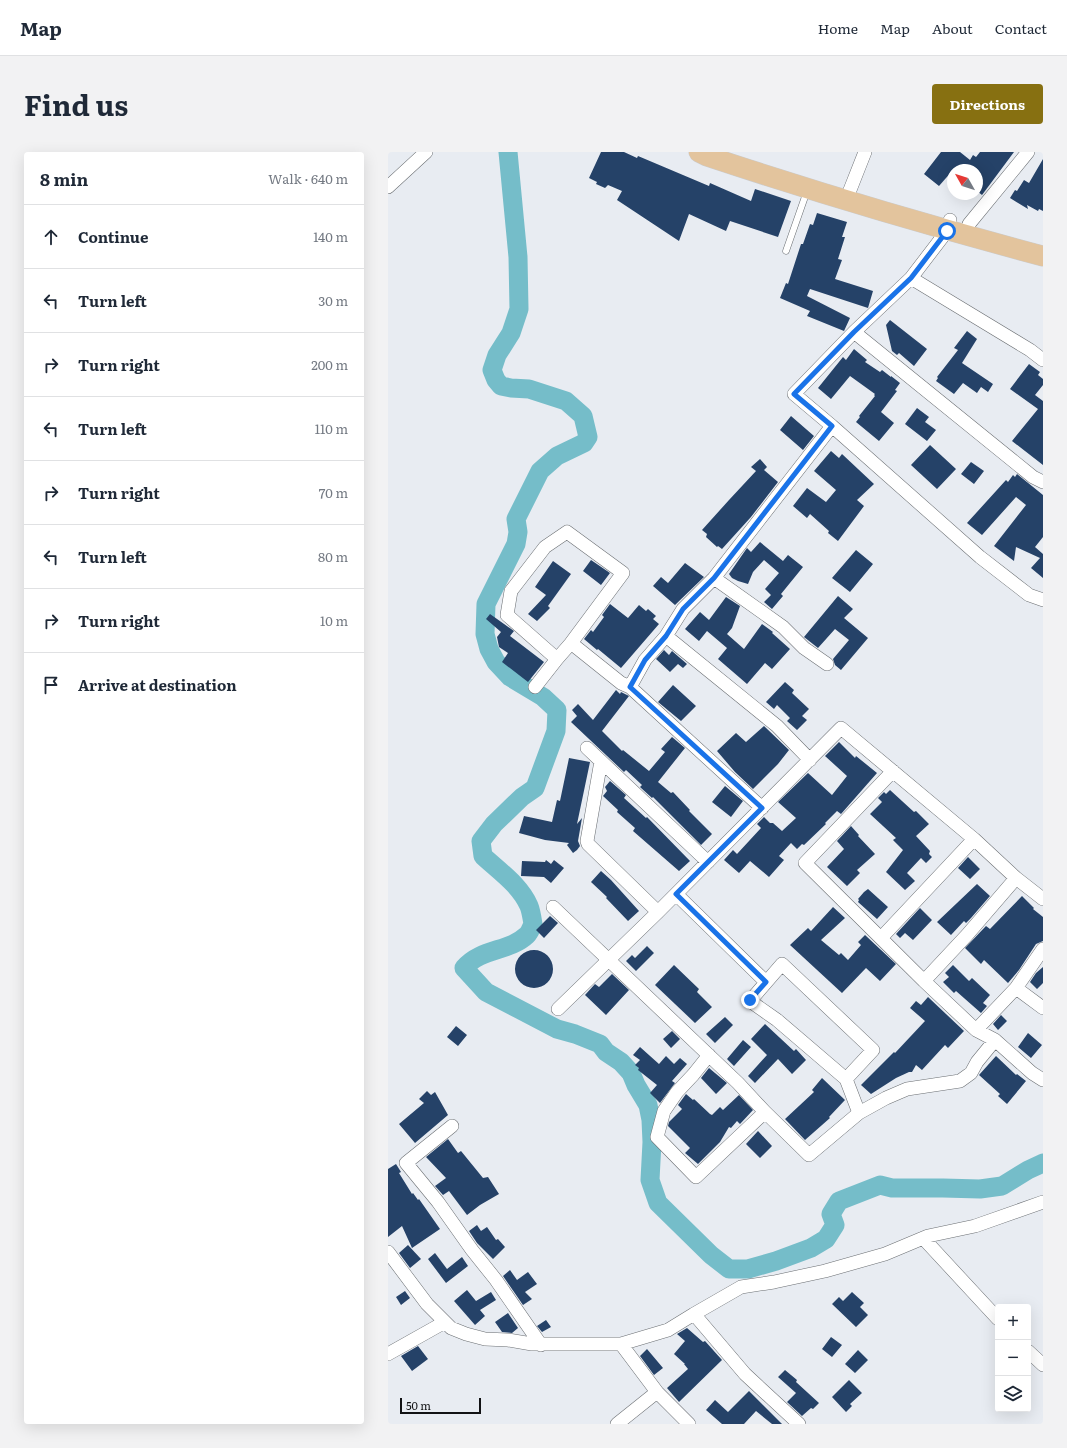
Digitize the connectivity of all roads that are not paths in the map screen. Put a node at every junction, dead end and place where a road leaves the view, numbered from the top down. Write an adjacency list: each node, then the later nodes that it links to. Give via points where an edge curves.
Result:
1 (426, 152): 6 (street)
2 (699, 152): 7 (main road)
3 (729, 152): 8 (main road)
4 (865, 152): 8 (street)
5 (1028, 152): 9 (street)
6 (388, 187)
7 (808, 189): 9 (main road); 11 (lane)
8 (850, 190): 9 (main road)
9 (955, 225): 10 (main road); 12 (main road); 13 (street)
10 (1043, 245)
11 (786, 251)
12 (1043, 256)
13 (911, 278): 14 (street); 15 (street)
14 (854, 332): 16 (street, via 794,394); 17 (street, via 1033,477)
15 (1043, 360)
16 (832, 426): 18 (street); 19 (street, via 980,557 1028,595)
17 (1043, 482)
18 (714, 578): 20 (street, via 683,609); 23 (street, via 783,627 804,648)
19 (1043, 600)
20 (666, 636): 25 (street, via 645,660); 27 (street, via 777,726)
21 (571, 643): 22 (street); 22 (street, via 623,573 567,532 545,547 511,591 507,615); 25 (street, via 621,683)
22 (557, 659): 24 (street)
23 (827, 664)
24 (535, 687)
25 (630, 687): 30 (street)
26 (588, 748): 28 (street)
27 (810, 760): 29 (street, via 841,728); 30 (street)
28 (601, 761): 32 (street); 37 (street, via 588,844)
29 (893, 771): 31 (street); 38 (street, via 805,863)
30 (762, 808): 32 (street)
31 (974, 839): 33 (street); 38 (street)
32 (708, 862): 34 (street)
33 (1016, 878): 35 (street); 41 (street, via 967,936)
34 (676, 894): 37 (street); 42 (street)
35 (1043, 899)
36 (553, 907): 40 (street)
37 (658, 912): 40 (street)
38 (881, 938): 41 (street)
39 (1043, 949): 43 (street)
40 (609, 960): 45 (street); 48 (street)
41 (924, 981): 46 (street)
42 (766, 982): 49 (street, via 750,1000); 49 (street, via 782,964 873,1050)
43 (1016, 988): 44 (street); 46 (street)
44 (1043, 1008)
45 (558, 1009)
46 (976, 1030): 47 (street)
47 (995, 1040): 50 (street); 52 (street, via 971,1073 960,1081 907,1089)
48 (709, 1055): 51 (street); 51 (street, via 677,1092 664,1112 657,1137 696,1177)
49 (846, 1079): 52 (street)
50 (1043, 1080)
51 (765, 1112): 52 (street, via 809,1155)
52 (859, 1113)
53 (452, 1126): 61 (street, via 406,1163 496,1280)
54 (1043, 1202): 55 (street, via 975,1226)
55 (923, 1238): 57 (street, via 885,1254 741,1288); 58 (street)
56 (388, 1252): 59 (street, via 419,1294)
57 (694, 1314): 60 (street, via 668,1330); 68 (street, via 745,1374)
58 (995, 1316)
59 (445, 1322): 61 (street, via 451,1328 466,1334); 62 (street)
60 (621, 1344): 61 (street); 65 (street)
61 (540, 1345)
62 (388, 1354)
63 (1031, 1354): 64 (street)
64 (1043, 1365)
65 (657, 1392): 66 (street); 67 (street)
66 (617, 1424)
67 (689, 1424)
68 (799, 1424)

